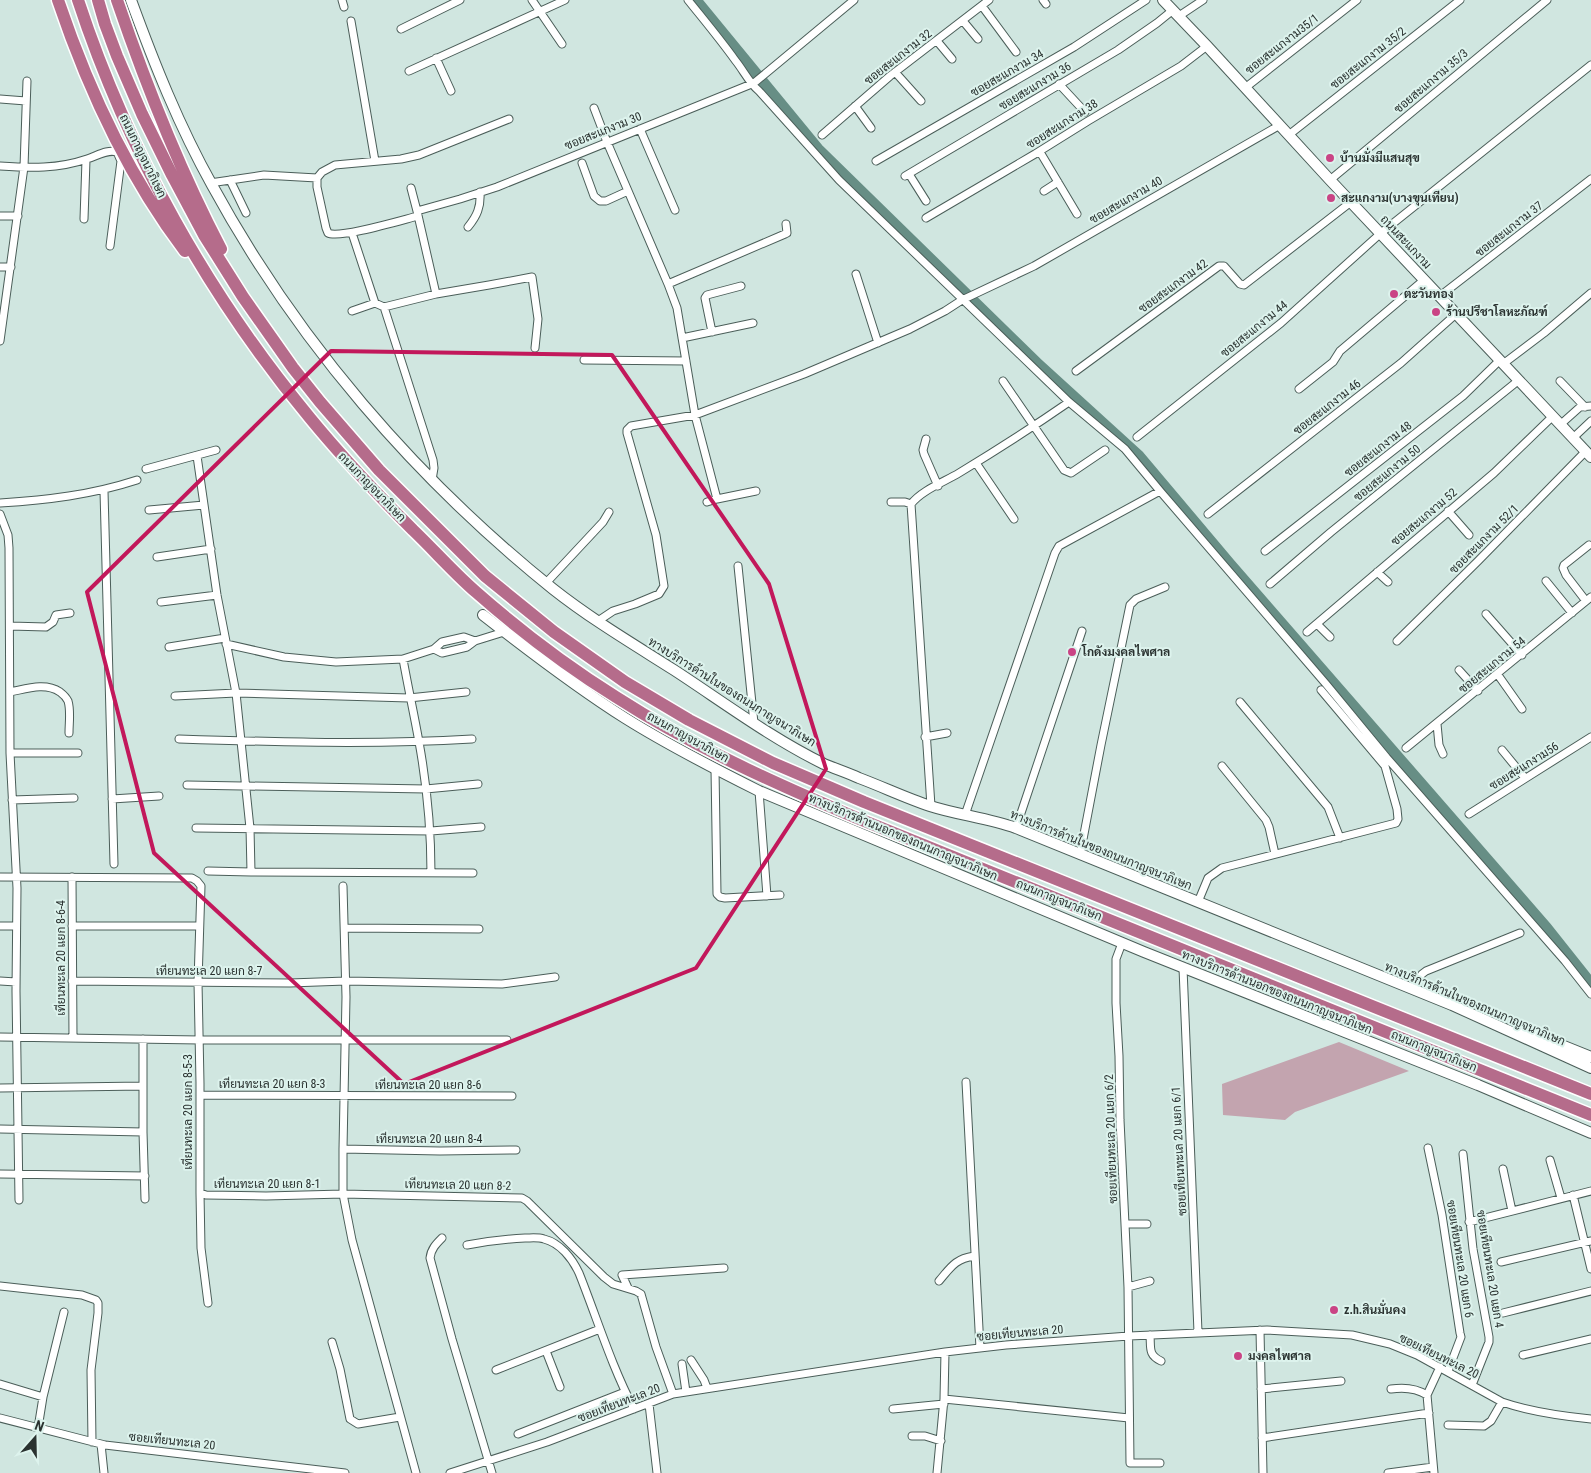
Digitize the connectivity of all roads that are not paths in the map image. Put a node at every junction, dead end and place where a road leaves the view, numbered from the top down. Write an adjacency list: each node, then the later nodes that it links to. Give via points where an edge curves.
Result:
1 (58, 0): 96 (highway, via 94,94 133,172 169,230)
2 (78, 0): 96 (highway, ถนนกาญจนาภิเษก, via 99,59 138,149 181,230)
3 (98, 0): 101 (highway, ถนนกาญจนาภิเษก, via 129,84 172,175 204,235)
4 (117, 0): 101 (highway, via 144,79 176,156)
5 (131, 0): 64 (main road, ทางบริการด้านในของถนนกาญจนาภิเษก, via 174,110)
6 (460, 0): 23 (street)
7 (532, 0): 19 (street)
8 (565, 0): 19 (street)
9 (688, 0): 35 (street)
10 (854, 0): 35 (street, ซอยสะแกงาม 30)
11 (990, 0): 18 (street, ซอยสะแกงาม 32)
12 (1146, 0): 55 (street, ซอยสะแกงาม 34, via 1074,47)
13 (1163, 0): 20 (main road, ถนนสะแกงาม)
14 (1203, 0): 20 (street, ซอยสะแกงาม 36)
15 (1357, 0): 37 (street, ซอยสะแกงาม35/1)
16 (1460, 0): 49 (street, ซอยสะแกงาม 35/2)
17 (1547, 0): 62 (street, ซอยสะแกงาม 35/3)
18 (982, 6): 22 (street, ซอยสะแกงาม 32); 28 (street)
19 (540, 11): 26 (street); 29 (street)
20 (1176, 13): 27 (main road, ถนนสะแกงาม); 36 (street, ซอยสะแกงาม 36)
21 (351, 21): 54 (street)
22 (963, 21): 24 (street); 25 (street, ซอยสะแกงาม 32)
23 (401, 29)
24 (978, 39)
25 (937, 41): 30 (street); 33 (street, ซอยสะแกงาม 32)
26 (562, 44)
27 (1207, 46): 37 (main road, ถนนสะแกงาม); 52 (street, ซอยสะแกงาม 38, via 1181,66)
28 (1016, 52)
29 (436, 58): 32 (street); 38 (street)
30 (952, 59)
31 (1591, 65): 82 (street, ซอยสะแกงาม 44)
32 (409, 70)
33 (895, 72): 41 (street); 42 (street, ซอยสะแกงาม 32)
34 (27, 81): 40 (street)
35 (753, 84): 48 (street, ซอยสะแกงาม 30); 93 (street, via 840,180)
36 (1059, 84): 44 (street); 69 (street, ซอยสะแกงาม 36, via 907,175)
37 (1245, 88): 46 (main road, ถนนสะแกงาม)
38 (451, 91)
39 (0, 99): 40 (street)
40 (26, 101): 58 (street)
41 (922, 101)
42 (855, 106): 47 (street); 50 (street, ซอยสะแกงาม 32)
43 (594, 108): 51 (street)
44 (1085, 112)
45 (509, 119): 54 (street, via 419,155)
46 (1280, 125): 49 (main road, ถนนสะแกงาม); 93 (street, ซอยสะแกงาม 40, via 1034,266)
47 (871, 128)
48 (640, 129): 51 (street, ซอยสะแกงาม 30); 71 (street)
49 (1290, 134): 62 (main road, ถนนสะแกงาม)
50 (822, 135)
51 (607, 142): 66 (street); 68 (street, ซอยสะแกงาม 30)
52 (1040, 152): 63 (street); 77 (street, ซอยสะแกงาม 38)
53 (86, 160): 58 (street, via 55,167); 78 (street); 83 (street, via 108,152 117,152 120,156)
54 (375, 161): 59 (street, via 335,165)
55 (876, 161)
56 (582, 163): 66 (street, via 594,196 600,201)
57 (0, 166): 58 (street)
58 (24, 167): 76 (street)
59 (317, 178): 61 (street, via 264,175); 81 (street, ซอยสะแกงาม 30, via 328,234)
60 (1591, 179): 92 (street, ซอยสะแกงาม 37)
61 (230, 180): 64 (street); 72 (street)
62 (1330, 180): 70 (main road, ถนนสะแกงาม)
63 (1058, 182): 67 (street); 74 (street)
64 (210, 183): 132 (main road, ทางบริการด้านในของถนนกาญจนาภิเษก, via 274,288 332,368)
65 (411, 188): 73 (street)
66 (628, 191): 88 (street)
67 (1044, 191)
68 (480, 192): 73 (street, ซอยสะแกงาม 30); 80 (street, via 479,211)
69 (926, 202)
70 (1351, 202): 82 (main road, ถนนสะแกงาม); 110 (street, ซอยสะแกงาม 42, via 1244,285 1224,266 1219,266)
71 (675, 210)
72 (246, 213)
73 (417, 214): 81 (street, ซอยสะแกงาม 30); 91 (street)
74 (1077, 214)
75 (0, 216): 76 (street)
76 (18, 216): 85 (street)
77 (926, 218)
78 (84, 219)
79 (786, 224): 88 (street, via 787,233)
80 (468, 227)
81 (352, 232): 94 (street)
82 (1381, 233): 87 (main road, ถนนสะแกงาม); 122 (street, ซอยสะแกงาม 44, via 1280,323)
83 (110, 246)
84 (0, 267): 85 (street)
85 (11, 267): 99 (street)
86 (856, 274): 105 (street)
87 (1424, 280): 92 (main road, ถนนสะแกงาม); 114 (street)
88 (668, 284): 103 (street, via 677,308)
89 (741, 286): 102 (street, via 705,298)
90 (1591, 293): 109 (street, ซอยสะแกงาม 48, via 1544,333)
91 (436, 294): 95 (street); 106 (street, via 532,277 538,319)
92 (1440, 296): 98 (main road, ถนนสะแกงาม)
93 (962, 300): 105 (street, ซอยสะแกงาม 40); 115 (street)
94 (375, 303): 95 (street); 97 (street)
95 (384, 307): 132 (street, via 433,460)
96 (229, 308): 277 (highway, ถนนกาญจนาภิเษก, via 280,381 338,452 474,591 545,648 616,697 681,736 767,780 857,818)
97 (352, 311)
98 (1456, 314): 109 (main road, ถนนสะแกงาม); 147 (street, ซอยสะแกงาม 46, via 1401,363)
99 (1, 323): 104 (street)
100 (752, 323): 102 (street)
101 (266, 330): 273 (highway, ถนนกาญจนาภิเษก, via 315,395 379,470 485,576 569,643 625,682 689,720 773,763 864,802)
102 (712, 332): 103 (street)
103 (682, 338): 108 (street)
104 (0, 341)
105 (878, 343): 117 (street, ซอยสะแกงาม 40)
106 (535, 348)
107 (584, 360): 108 (street)
108 (686, 361): 117 (street)
109 (1501, 362): 111 (main road, ถนนสะแกงาม); 152 (street, ซอยสะแกงาม 48, via 1463,396)
110 (1076, 371)
111 (1519, 380): 118 (main road, ถนนสะแกงาม); 159 (street, ซอยสะแกงาม 50)
112 (1003, 381): 121 (street)
113 (1560, 381): 116 (street)
114 (1300, 389)
115 (1069, 402): 121 (street); 136 (street, via 1125,449)
116 (1588, 406): 120 (street, via 1580,407)
117 (695, 415): 137 (street); 168 (street, ซอยสะแกงาม 40, via 631,426 627,430 656,535 664,586 659,594 613,611)
118 (1553, 416): 120 (main road, ถนนสะแกงาม); 144 (street, ซอยสะแกงาม 52, via 1494,473)
119 (1591, 421): 123 (street)
120 (1561, 424): 123 (main road, ถนนสะแกงาม)
121 (1035, 426): 126 (street, via 1067,472 1071,473); 129 (street)
122 (1137, 437)
123 (1573, 438): 127 (main road, ถนนสะแกงาม)
124 (926, 440): 133 (street, via 924,454)
125 (216, 450): 128 (street)
126 (1105, 450)
127 (1589, 454): 176 (street, ซอยสะแกงาม 52/1)
128 (197, 456): 130 (street); 142 (street)
129 (976, 463): 133 (street); 148 (street)
130 (146, 469)
131 (136, 480): 134 (street)
132 (432, 480): 158 (main road, ทางบริการด้านในของถนนกาญจนาภิเษก)
133 (938, 486): 141 (street)
134 (104, 491): 140 (street); 216 (street)
135 (756, 491): 137 (street)
136 (1160, 491): 220 (street, via 1059,546); 257 (street)
137 (717, 499): 138 (street)
138 (707, 502)
139 (891, 502): 141 (street)
140 (0, 504)
141 (911, 504): 195 (street)
142 (204, 505): 143 (street); 151 (street)
143 (149, 510)
144 (1448, 511): 149 (street); 155 (street, ซอยสะแกงาม 52)
145 (609, 512): 158 (street)
146 (0, 514): 170 (street, via 9,541)
147 (1208, 514)
148 (1014, 519)
149 (1469, 535)
150 (1589, 545): 162 (street, via 1563,568)
151 (210, 549): 153 (street); 161 (street)
152 (1266, 551)
153 (157, 557)
154 (738, 566): 191 (street)
155 (1377, 572): 157 (street); 169 (street, ซอยสะแกงาม 52)
156 (1546, 581): 164 (street)
157 (1388, 582)
158 (546, 583): 168 (main road, ทางบริการด้านในของถนนกาญจนาภิเษก)
159 (1270, 584)
160 (1165, 587): 228 (street, via 1136,599 1130,606)
161 (217, 595): 163 (street); 175 (street)
162 (1588, 599): 164 (street, ซอยสะแกงาม 54)
163 (161, 602)
164 (1572, 613): 178 (street, ซอยสะแกงาม 54)
165 (70, 614): 170 (street, via 56,615 46,627)
166 (1486, 614): 178 (street)
167 (482, 616): 172 (main road, ทางบริการด้านนอกของถนนกาญจนาภิเษก)
168 (598, 622): 191 (main road, ทางบริการด้านในของถนนกาญจนาภิเษก)
169 (1317, 624): 173 (street, ซอยสะแกงาม 52); 174 (street)
170 (10, 626): 184 (street)
171 (1082, 631): 224 (street)
172 (504, 632): 179 (street, via 475,641 464,638 442,642 434,649); 207 (main road, ทางบริการด้านนอกของถนนกาญจนาภิเษก, via 624,718)
173 (1307, 632)
174 (1330, 638)
175 (226, 641): 177 (street); 179 (street, via 296,659 336,662); 186 (street)
176 (1397, 641)
177 (169, 646)
178 (1522, 655): 181 (street, ซอยสะแกงาม 54)
179 (403, 659): 188 (street)
180 (1459, 670): 183 (street)
181 (1498, 675): 183 (street, ซอยสะแกงาม 54); 190 (street)
182 (1321, 690): 226 (street, via 1385,766 1398,809 1396,823)
183 (1478, 691): 192 (street, ซอยสะแกงาม 54)
184 (10, 692): 193 (street, via 48,686 58,690 68,701); 203 (street)
185 (466, 692): 188 (street)
186 (236, 693): 187 (street); 188 (street); 199 (street)
187 (175, 696)
188 (409, 698): 200 (street)
189 (1240, 702): 226 (street, via 1328,807)
190 (1522, 709)
191 (754, 723): 218 (main road, ทางบริการด้านในของถนนกาญจนาภิเษก, via 825,764)
192 (1436, 724): 201 (street, ซอยสะแกงาม 54); 205 (street)
193 (69, 733)
194 (948, 733): 195 (street)
195 (925, 736): 218 (street)
196 (1591, 737): 208 (street, ซอยสะแกงาม56)
197 (179, 739): 199 (street)
198 (472, 739): 200 (street)
199 (241, 741): 200 (street); 210 (street)
200 (419, 742): 212 (street)
201 (1406, 748)
202 (1502, 750): 208 (street)
203 (10, 753): 204 (street); 217 (street)
204 (78, 753)
205 (1443, 754)
206 (1222, 766): 227 (street, via 1266,820)
207 (715, 769): 213 (main road, ทางบริการด้านนอกของถนนกาญจนาภิเษก); 239 (street, via 717,894 725,898)
208 (1525, 778): 219 (street, ซอยสะแกงาม56)
209 (478, 784): 212 (street)
210 (246, 785): 211 (street); 212 (street); 223 (street)
211 (187, 786)
212 (426, 789): 225 (street)
213 (759, 791): 239 (street); 248 (main road, ทางบริการด้านนอกของถนนกาญจนาภิเษก)
214 (159, 796): 216 (street)
215 (74, 798): 217 (street)
216 (112, 799): 229 (street)
217 (12, 800): 235 (street)
218 (931, 806): 220 (main road, ทางบริการด้านในของถนนกาญจนาภิเษก)
219 (1469, 814)
220 (965, 815): 224 (main road, ทางบริการด้านในของถนนกาญจนาภิเษก)
221 (480, 827): 225 (street)
222 (196, 828): 223 (street)
223 (250, 828): 225 (street); 231 (street)
224 (1016, 828): 228 (main road, ทางบริการด้านในของถนนกาญจนาภิเษก)
225 (431, 831): 232 (street)
226 (1340, 838): 227 (street)
227 (1275, 854): 240 (street, via 1222,868 1208,878)
228 (1080, 855): 240 (main road, ทางบริการด้านในของถนนกาญจนาภิเษก)
229 (114, 864)
230 (208, 871): 231 (street)
231 (251, 872): 232 (street)
232 (431, 873): 233 (street)
233 (473, 873)
234 (0, 877): 235 (street)
235 (16, 877): 236 (street); 242 (street)
236 (72, 877): 243 (street, เทียนทะเล 20 แยก 8-6-4); 244 (street, เทียนทะเล 20 แยก 8-5-3, via 192,878 201,886)
237 (343, 886): 245 (street)
238 (780, 895): 239 (street)
239 (768, 896)
240 (1198, 902): 256 (main road, ทางบริการด้านในของถนนกาญจนาภิเษก)
241 (0, 926): 242 (street)
242 (16, 926): 254 (street)
243 (72, 926): 244 (street); 252 (street, เทียนทะเล 20 แยก 8-6-4)
244 (199, 926): 255 (street, เทียนทะเล 20 แยก 8-5-3)
245 (345, 928): 246 (street); 253 (street)
246 (479, 929)
247 (1520, 933): 256 (street, via 1426,971)
248 (1122, 943): 249 (main road, ทางบริการด้านนอกของถนนกาญจนาภิเษก); 301 (street, ซอยเทียนทะเล 20 แยก 6/2, via 1116,959 1116,1003)
249 (1183, 968): 281 (main road, ทางบริการด้านนอกของถนนกาญจนาภิเษก); 321 (street, ซอยเทียนทะเล 20 แยก 6/1)
250 (555, 977): 253 (street, เทียนทะเล 20 แยก 8-7, via 502,984)
251 (0, 981): 254 (street)
252 (72, 981): 255 (street, เทียนทะเล 20 แยก 8-7); 261 (street, เทียนทะเล 20 แยก 8-6-4)
253 (346, 981): 255 (street, เทียนทะเล 20 แยก 8-7); 264 (street)
254 (16, 982): 260 (street)
255 (198, 982): 263 (street, เทียนทะเล 20 แยก 8-5-3)
256 (1412, 989): 258 (main road, ทางบริการด้านในของถนนกาญจนาภิเษก)
257 (1591, 994)
258 (1452, 1005): 266 (main road); 267 (main road, ทางบริการด้านในของถนนกาญจนาภิเษก); 268 (main road)
259 (0, 1037): 260 (street)
260 (16, 1038): 261 (street); 272 (street)
261 (73, 1038): 262 (street)
262 (143, 1039): 263 (street); 270 (street)
263 (200, 1040): 264 (street); 274 (street, เทียนทะเล 20 แยก 8-5-3)
264 (345, 1040): 265 (street); 275 (street)
265 (507, 1040)
266 (1591, 1057)
267 (1591, 1068)
268 (1591, 1075)
269 (966, 1082): 306 (street)
270 (143, 1086): 272 (street); 280 (street)
271 (0, 1088): 272 (street)
272 (17, 1088): 279 (street)
273 (1591, 1094)
274 (200, 1095): 275 (street, เทียนทะเล 20 แยก 8-3); 291 (street, เทียนทะเล 20 แยก 8-5-3)
275 (345, 1096): 276 (street, เทียนทะเล 20 แยก 8-6); 283 (street)
276 (512, 1096)
277 (1591, 1115)
278 (0, 1129): 279 (street)
279 (18, 1130): 280 (street); 289 (street)
280 (143, 1132): 290 (street)
281 (1591, 1133)
282 (1428, 1148): 335 (street, ซอยเทียนทะเล 20 แยก 6, via 1461,1338)
283 (343, 1149): 284 (street, เทียนทะเล 20 แยก 8-4); 294 (street)
284 (516, 1150)
285 (1464, 1154): 300 (street, ซอยเทียนทะเล 20 แยก 4)
286 (1550, 1160): 296 (street)
287 (1503, 1169): 299 (street)
288 (0, 1174): 289 (street)
289 (19, 1174): 290 (street); 298 (street)
290 (145, 1176): 297 (street)
291 (199, 1185): 293 (street, เทียนทะเล 20 แยก 8-1)
292 (1591, 1191): 295 (street)
293 (200, 1194): 294 (street, เทียนทะเล 20 แยก 8-1); 316 (street, via 201,1248)
294 (343, 1194): 314 (street, เทียนทะเล 20 แยก 8-2, via 522,1198 604,1277 613,1284); 354 (street, via 352,1240)
295 (1572, 1196): 296 (street); 304 (street)
296 (1561, 1198): 299 (street)
297 (145, 1199)
298 (19, 1200)
299 (1512, 1211): 300 (street)
300 (1470, 1222): 338 (street, ซอยเทียนทะเล 20 แยก 4, via 1489,1342)
301 (1125, 1224): 302 (street); 313 (street, ซอยเทียนทะเล 20 แยก 6/2)
302 (1147, 1224)
303 (442, 1238): 366 (street, via 434,1245 430,1258)
304 (1588, 1242): 307 (street); 309 (street)
305 (467, 1245): 319 (street, via 493,1239 542,1238 552,1242 574,1263)
306 (974, 1256): 310 (street, via 956,1262); 326 (street)
307 (1502, 1262)
308 (724, 1268): 314 (street, via 622,1275)
309 (1591, 1269)
310 (940, 1281)
311 (1150, 1281): 313 (street)
312 (0, 1286): 364 (street, via 82,1295 98,1303 91,1370)
313 (1128, 1287): 323 (street, ซอยเทียนทะเล 20 แยก 6/2)
314 (628, 1288): 345 (street, เทียนทะเล 20 แยก 8-2, via 641,1294 644,1301)
315 (1591, 1291): 318 (street)
316 (208, 1303)
317 (64, 1312): 347 (street)
318 (1503, 1313)
319 (600, 1329): 327 (street); 343 (street)
320 (1260, 1330): 321 (street, ซอยเทียนทะเล 20); 333 (street, ซอยเทียนทะเล 20, via 1352,1335 1390,1344); 341 (street)
321 (1198, 1332): 322 (street, ซอยเทียนทะเล 20)
322 (1150, 1335): 323 (street, ซอยเทียนทะเล 20); 331 (street, via 1151,1353)
323 (1129, 1336): 326 (street, ซอยเทียนทะเล 20); 356 (street, ซอยเทียนทะเล 20 แยก 6/2)
324 (1591, 1339): 329 (street)
325 (332, 1342): 354 (street, via 350,1419 358,1424)
326 (980, 1348): 328 (street, ซอยเทียนทะเล 20)
327 (546, 1351): 334 (street); 339 (street)
328 (945, 1352): 340 (street, ซอยเทียนทะเล 20); 348 (street)
329 (1523, 1355)
330 (691, 1360): 340 (street)
331 (1161, 1361)
332 (682, 1364): 344 (street)
333 (1440, 1367): 335 (street, ซอยเทียนทะเล 20); 346 (street)
334 (496, 1370)
335 (1448, 1371): 338 (street, ซอยเทียนทะเล 20)
336 (1341, 1381): 341 (street)
337 (0, 1384): 347 (street)
338 (1472, 1385): 349 (street, ซอยเทียนทะเล 20)
339 (560, 1387)
340 (708, 1388): 344 (street, ซอยเทียนทะเล 20)
341 (1261, 1389): 362 (street)
342 (1391, 1389): 346 (street, via 1417,1390)
343 (625, 1392): 351 (street); 360 (street)
344 (686, 1392): 345 (street, ซอยเทียนทะเล 20)
345 (673, 1394): 350 (street, ซอยเทียนทะเล 20)
346 (1427, 1396): 353 (street)
347 (43, 1397): 359 (street)
348 (944, 1402): 352 (street); 356 (street); 363 (street)
349 (1502, 1402): 357 (street, ซอยเทียนทะเล 20); 358 (street, via 1492,1421 1484,1426)
350 (648, 1404): 351 (street, ซอยเทียนทะเล 20); 375 (street)
351 (634, 1409): 366 (street, ซอยเทียนทะเล 20)
352 (893, 1409)
353 (1429, 1413): 362 (street); 368 (street)
354 (400, 1417): 372 (street)
355 (0, 1418): 359 (street, ซอยเทียนทะเล 20)
356 (1129, 1418): 367 (street, ซอยเทียนทะเล 20 แยก 6/2, via 1130,1463)
357 (1591, 1420)
358 (1448, 1425)
359 (38, 1428): 364 (street, ซอยเทียนทะเล 20)
360 (518, 1434)
361 (912, 1436): 363 (street)
362 (1262, 1438): 377 (street)
363 (941, 1441): 376 (street)
364 (92, 1442): 365 (street, ซอยเทียนทะเล 20)
365 (100, 1444): 369 (street, ซอยเทียนทะเล 20); 370 (street)
366 (489, 1461): 373 (street, ซอยเทียนทะเล 20); 374 (street)
367 (1160, 1463)
368 (1433, 1470): 378 (street)
369 (326, 1472): 371 (street, ซอยเทียนทะเล 20)
370 (104, 1473)
371 (345, 1473)
372 (416, 1473)
373 (450, 1473)
374 (492, 1473)
375 (657, 1473)
376 (938, 1473)
377 (1263, 1473)
378 (1388, 1473)

